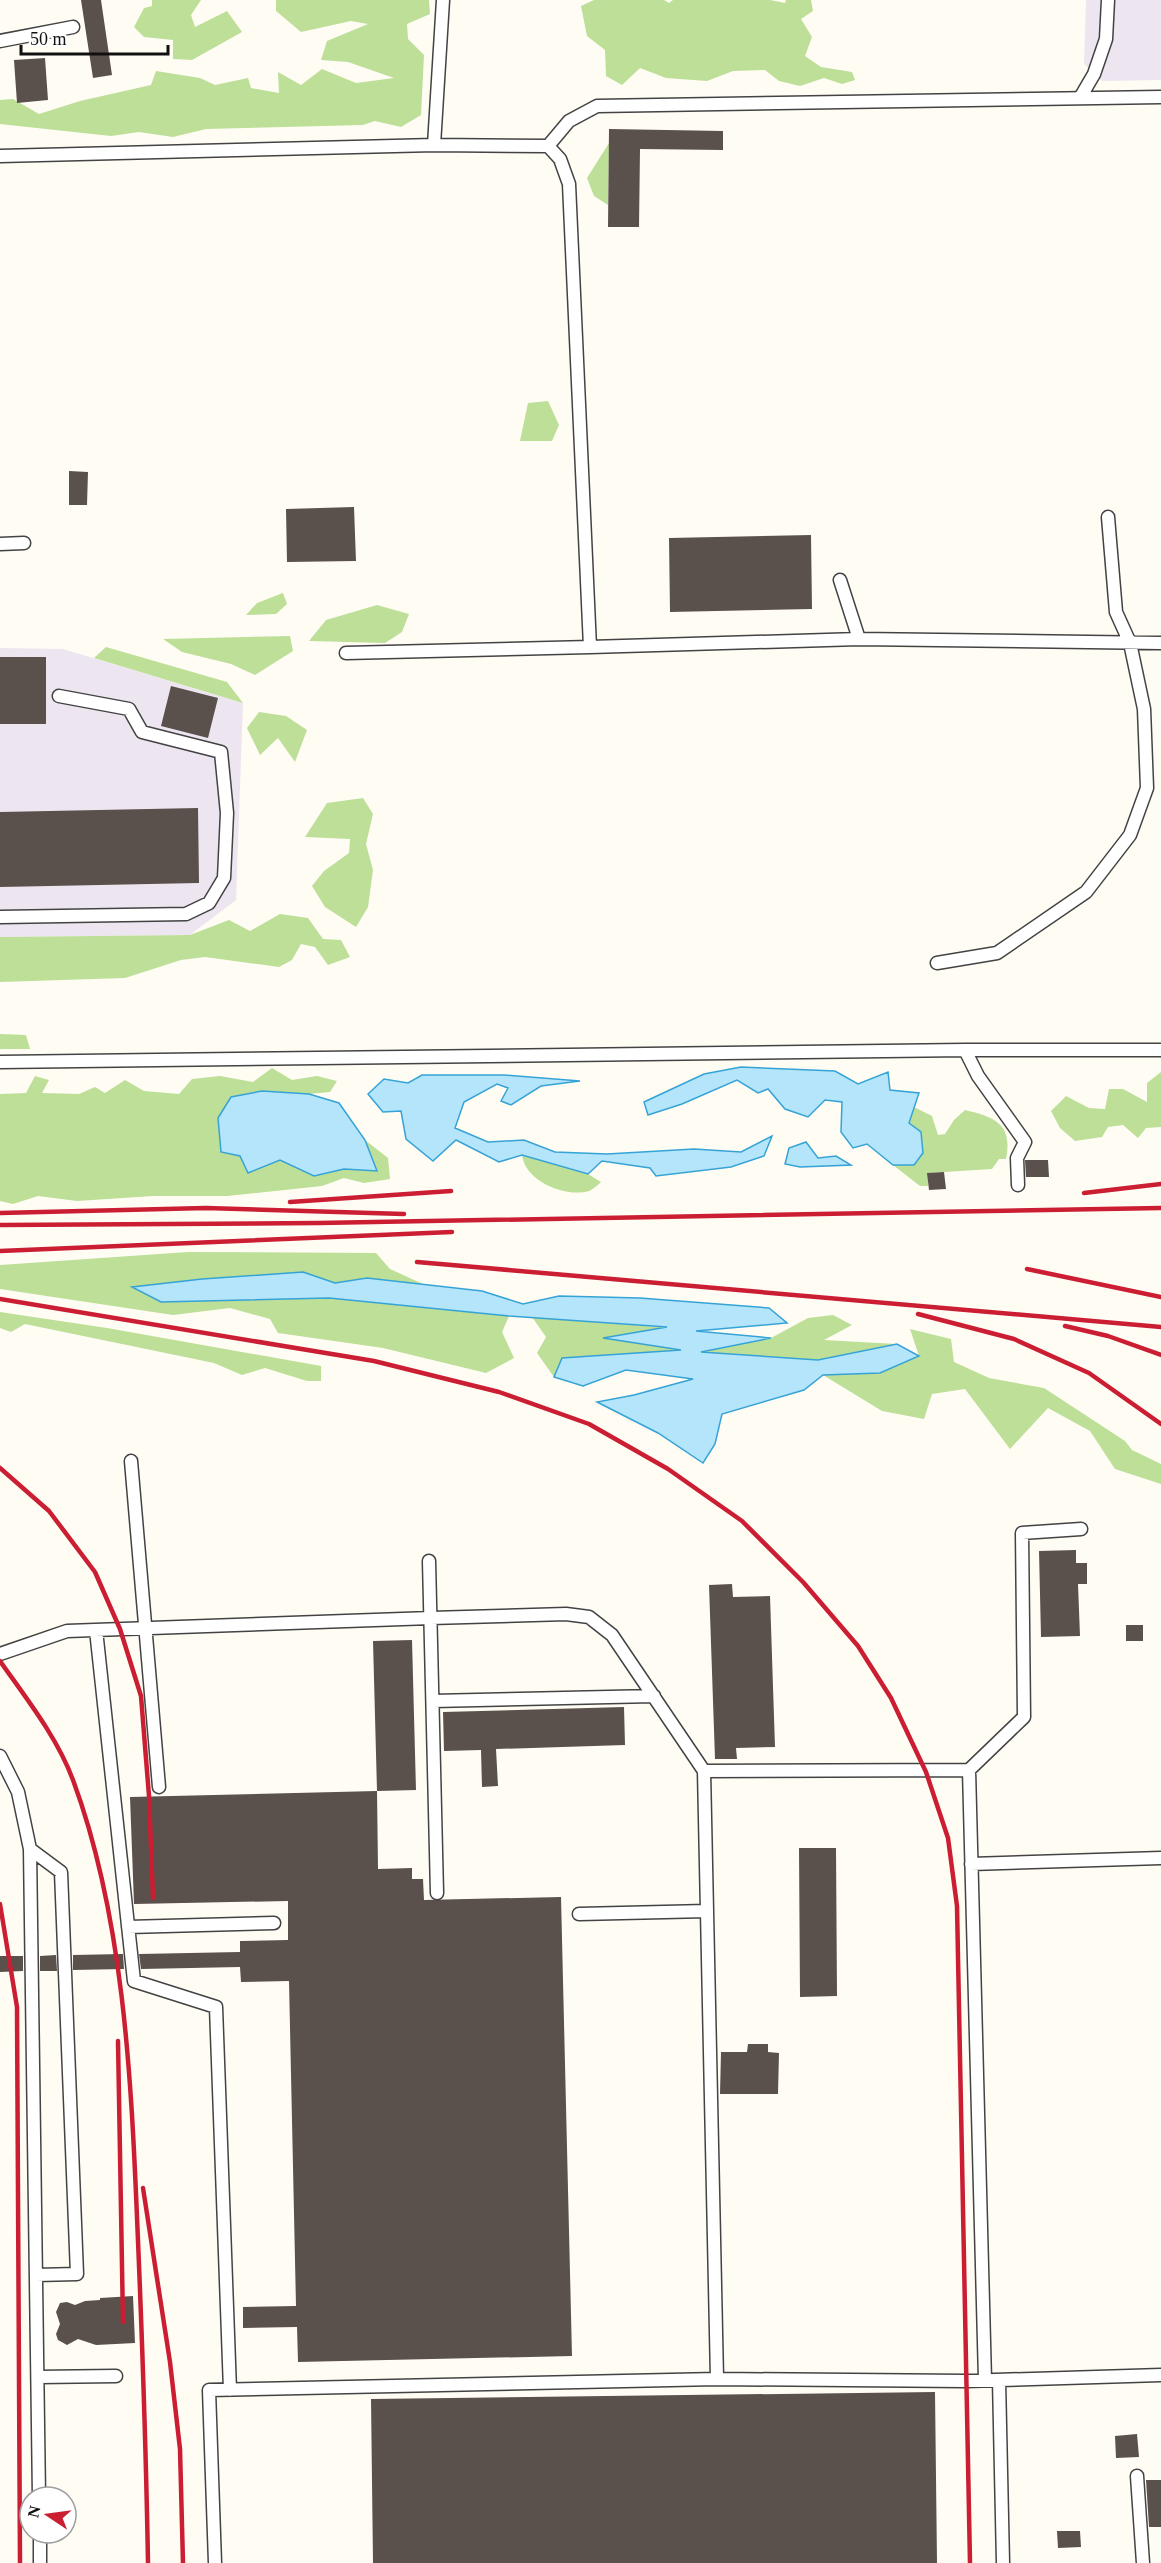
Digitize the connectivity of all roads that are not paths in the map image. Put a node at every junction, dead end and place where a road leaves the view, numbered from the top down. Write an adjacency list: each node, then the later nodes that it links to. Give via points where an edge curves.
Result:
1 (443, 0): 7 (lane)
2 (1108, 0): 6 (lane, via 1106,39 1094,74)
3 (73, 27): 4 (lane)
4 (0, 40)
5 (1161, 97): 6 (lane)
6 (1080, 98): 8 (lane, via 597,106 569,121)
7 (434, 145): 8 (lane); 9 (lane)
8 (548, 146): 17 (lane, via 560,159 569,184)
9 (0, 156)
10 (1108, 516): 15 (lane, via 1116,612)
11 (24, 543): 12 (lane)
12 (0, 544)
13 (840, 580): 14 (lane)
14 (859, 639): 15 (lane); 17 (lane)
15 (1130, 643): 16 (lane); 21 (lane, via 1144,709 1147,788 1130,835 1086,891 996,953)
16 (1161, 643)
17 (590, 647): 18 (lane)
18 (346, 653)
19 (59, 696): 20 (lane, via 129,709 142,732 221,752 227,813 224,878 209,903 186,914)
20 (0, 917)
21 (937, 963)
22 (965, 1050): 23 (lane); 24 (lane); 25 (lane, via 978,1076 1025,1142 1017,1158)
23 (1161, 1050)
24 (0, 1062)
25 (1018, 1185)
26 (131, 1461): 30 (lane)
27 (1081, 1529): 36 (lane, via 1022,1533 1024,1717)
28 (429, 1561): 29 (lane)
29 (431, 1618): 30 (lane); 33 (lane, via 566,1614 589,1617 612,1635); 34 (lane)
30 (144, 1628): 31 (lane); 38 (lane)
31 (96, 1630): 32 (lane, via 67,1631); 46 (lane)
32 (0, 1654)
33 (654, 1696): 34 (lane); 37 (lane)
34 (433, 1701): 42 (lane)
35 (0, 1756): 39 (lane, via 18,1792)
36 (969, 1770): 37 (lane); 41 (lane)
37 (704, 1771): 43 (lane)
38 (159, 1787)
39 (30, 1849): 47 (lane); 47 (lane, via 61,1872 77,2274)
40 (1161, 1858): 41 (lane)
41 (971, 1864): 52 (lane)
42 (437, 1893)
43 (707, 1911): 44 (lane); 51 (lane)
44 (579, 1914)
45 (274, 1923): 46 (lane)
46 (128, 1927): 54 (lane, via 134,1982 216,2007)
47 (36, 2275): 50 (lane)
48 (1161, 2375): 53 (lane)
49 (116, 2376): 50 (lane)
50 (38, 2377): 56 (lane)
51 (717, 2379): 52 (lane); 54 (lane)
52 (985, 2380): 53 (lane)
53 (999, 2380): 60 (lane)
54 (230, 2390): 59 (lane, via 209,2390)
55 (1137, 2476): 61 (lane)
56 (39, 2485)
57 (40, 2545): 58 (lane)
58 (40, 2563)
59 (215, 2563)
60 (1003, 2563)
61 (1143, 2563)

